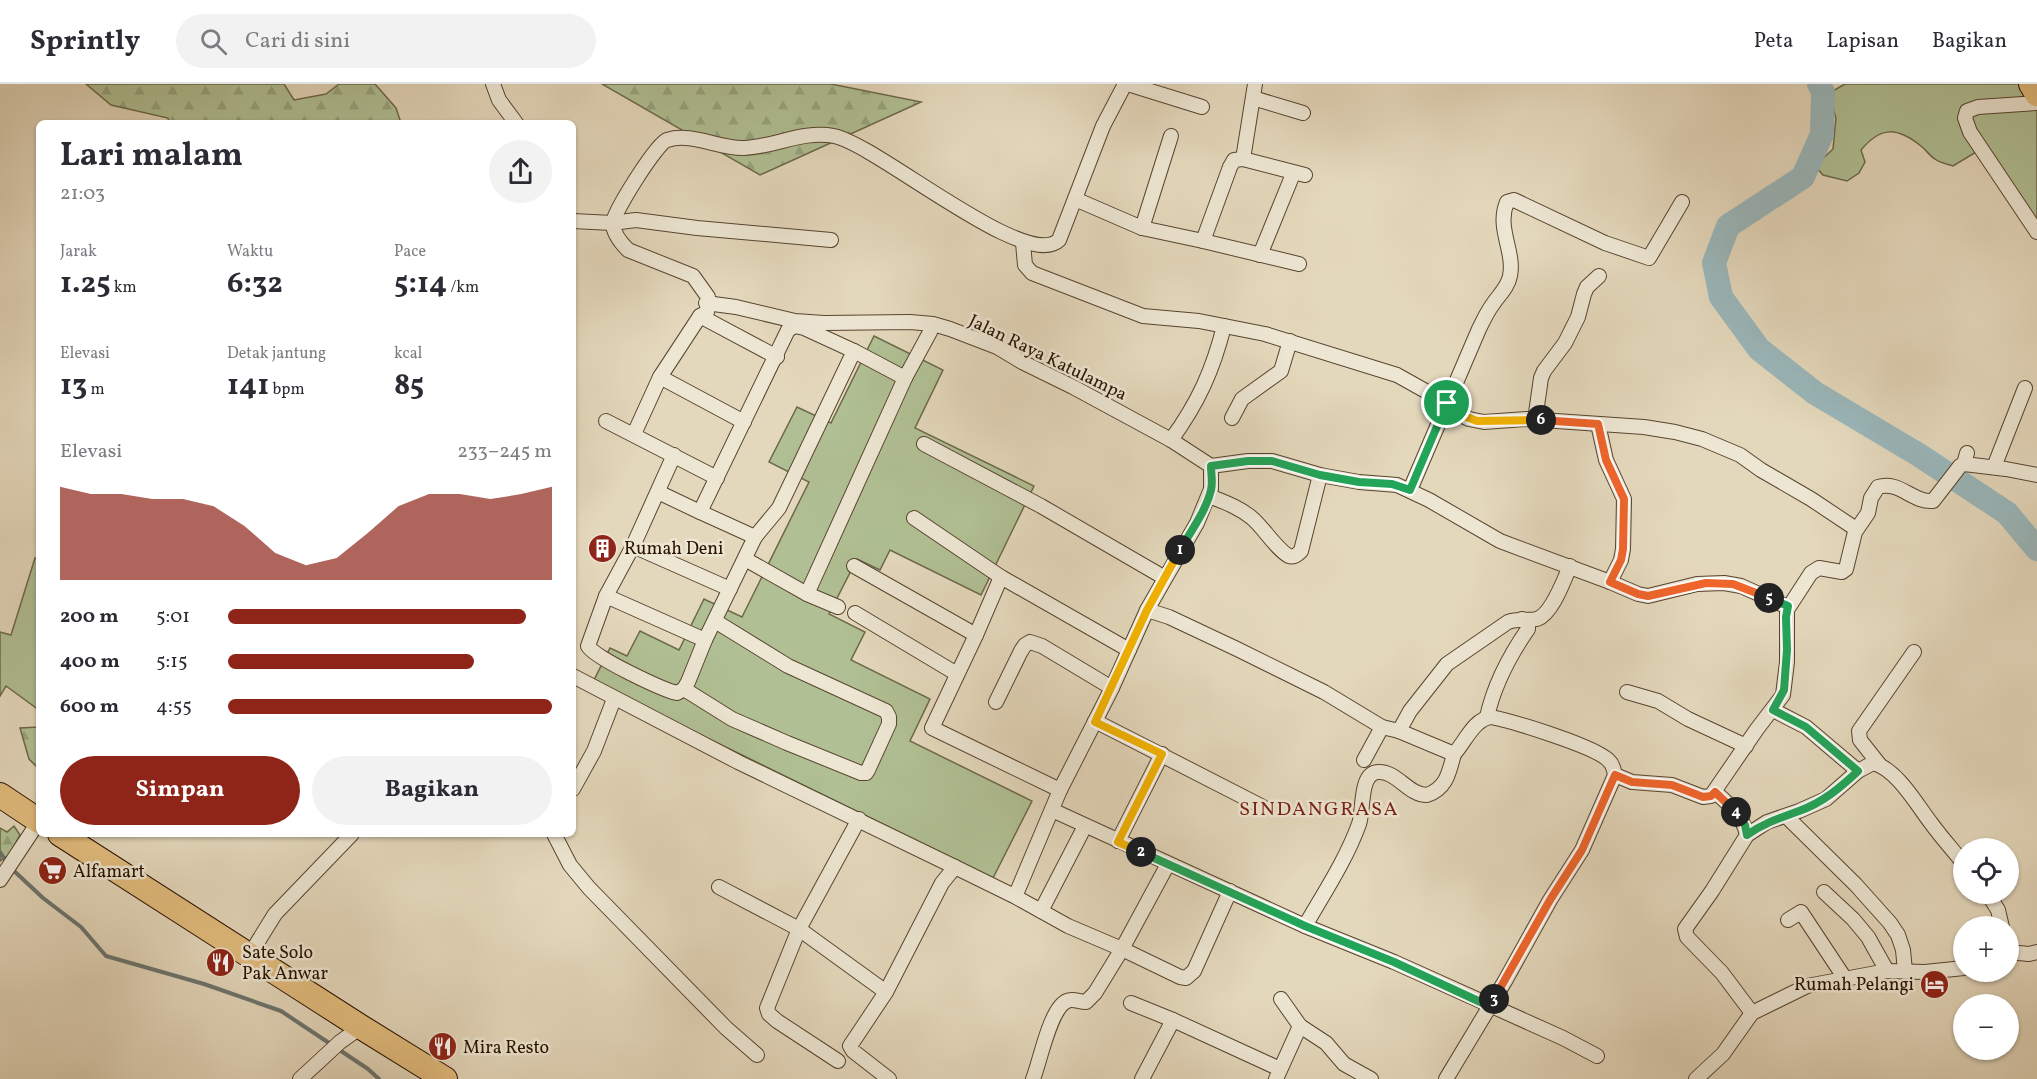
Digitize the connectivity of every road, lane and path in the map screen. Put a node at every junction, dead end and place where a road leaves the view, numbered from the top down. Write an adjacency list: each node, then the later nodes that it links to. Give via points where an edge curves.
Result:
1 (493, 84): 9 (street)
2 (1126, 84): 7 (street); 12 (street, via 1107,119)
3 (2031, 84): 5 (highway)
4 (1254, 91): 8 (street); 11 (street)
5 (2037, 94)
6 (2037, 103): 17 (street, via 1978,107 1967,111 1965,118 1970,132)
7 (1202, 107)
8 (1303, 113)
9 (514, 120)
10 (1171, 136): 16 (street)
11 (1243, 159): 19 (street, via 1234,160 1230,167); 21 (street, via 1299,175)
12 (1075, 199): 16 (street); 20 (street, via 1056,243)
13 (1682, 202): 33 (street, via 1647,258 1509,201 1502,224 1510,277 1479,329)
14 (576, 221): 15 (street)
15 (612, 223): 18 (street, via 636,220); 20 (street, via 652,154 665,141 699,140 744,148 823,135 859,146 989,227); 24 (street, via 618,239 628,249 693,276 708,297)
16 (1142, 228): 19 (street)
17 (2037, 232)
18 (831, 240)
19 (1203, 241): 21 (street)
20 (1023, 243): 25 (street, via 1024,265 1032,273 1143,316)
21 (1260, 255): 22 (street)
22 (1299, 264)
23 (1599, 276): 35 (street, via 1587,287 1565,343 1544,371)
24 (703, 309): 29 (street); 30 (street); 40 (street, Jalan Raya Katulampa, via 736,307 795,321 824,323 933,324 998,348)
25 (1224, 326): 27 (street); 40 (street, via 1209,375)
26 (930, 332): 31 (street)
27 (1290, 341): 33 (street, via 1397,375); 34 (street, via 1281,371 1242,399)
28 (854, 351): 29 (street, via 795,326 786,333); 31 (street); 54 (street, via 779,508)
29 (777, 357): 37 (street)
30 (660, 377): 37 (street); 39 (street)
31 (905, 378): 63 (street)
32 (2025, 388): 44 (street)
33 (1447, 403): 35 (street, via 1459,414 1477,421); 48 (street)
34 (1232, 418)
35 (1535, 420): 38 (street)
36 (606, 421): 39 (street)
37 (744, 422): 47 (street)
38 (1598, 424): 53 (street, via 1675,432 1729,449); 61 (street, via 1606,460 1624,499 1623,549)
39 (634, 434): 42 (street)
40 (1171, 440): 43 (street, Jalan Raya Katulampa)
41 (924, 444): 60 (street)
42 (674, 455): 47 (street); 49 (street)
43 (1211, 466): 45 (street, via 1272,461); 50 (street)
44 (1994, 467): 46 (street); 53 (street, via 1962,463 1932,501 1889,485 1878,487 1868,513)
45 (1320, 475): 48 (street); 50 (street, via 1301,551 1294,556 1243,511)
46 (2037, 475)
47 (717, 478): 51 (street)
48 (1410, 490): 58 (street, via 1500,541)
49 (658, 492): 51 (street); 55 (street)
50 (1209, 496): 60 (street)
51 (700, 512): 54 (street)
52 (914, 518): 59 (street)
53 (1856, 529): 65 (street, via 1846,570 1815,570)
54 (755, 537): 56 (street)
55 (633, 546): 62 (street); 64 (street)
56 (745, 559): 62 (street); 63 (street)
57 (854, 566): 71 (street)
58 (1569, 566): 61 (street); 69 (street, via 1547,611 1539,618)
59 (1001, 577): 71 (street); 73 (street)
60 (1164, 578): 67 (street)
61 (1610, 582): 65 (street, via 1648,596 1706,583 1733,584)
62 (730, 589): 70 (street)
63 (807, 594): 66 (street)
64 (606, 596): 72 (street); 78 (street, via 589,639 589,650 667,690 677,693)
65 (1788, 606): 82 (street, via 1784,690)
66 (838, 607)
67 (1147, 610): 73 (street); 85 (street, via 1324,692)
68 (855, 613): 75 (street)
69 (1522, 619): 83 (street, via 1528,629 1506,665); 86 (street, via 1502,626 1448,664)
70 (715, 621): 72 (street); 78 (street, via 788,666 886,711 888,724 868,770 861,773 732,719)
71 (976, 635): 75 (street)
72 (705, 640): 78 (street)
73 (1129, 650): 77 (street)
74 (1914, 652): 91 (street, via 1859,730 1860,740)
75 (957, 674): 95 (street, via 932,728)
76 (576, 678): 80 (street)
77 (1112, 688): 81 (street, via 1030,642 1021,651); 84 (street)
78 (684, 689)
79 (1627, 692): 87 (street, via 1658,701)
80 (614, 699): 94 (street, via 594,751); 101 (street)
81 (996, 702)
82 (1773, 710): 87 (street); 92 (street, via 1806,727)
83 (1487, 717): 89 (street); 93 (street, via 1555,735 1599,754 1610,762)
84 (1095, 722): 88 (street); 95 (street)
85 (1382, 727): 86 (street); 90 (street)
86 (1399, 731): 89 (street)
87 (1746, 746): 96 (street)
88 (1162, 754): 98 (street); 108 (street)
89 (1454, 754): 119 (street, via 1446,782 1427,795 1412,791 1383,772 1371,774 1365,784 1359,825)
90 (1364, 760)
91 (1879, 764): 92 (street, via 1871,763); 109 (street, via 1905,787)
92 (1858, 771): 100 (street, via 1826,799)
93 (1615, 775): 96 (street, via 1632,782 1678,787 1703,797); 132 (street, via 1582,850)
94 (576, 784)
95 (1060, 790): 99 (street)
96 (1715, 792): 104 (street, via 1745,825)
97 (0, 795): 103 (highway)
98 (1263, 807)
99 (1052, 810): 102 (street); 116 (street)
100 (1786, 816): 104 (street); 127 (street, via 1890,923 1904,950)
101 (859, 819): 111 (street); 120 (street)
102 (1085, 826): 108 (street); 117 (street)
103 (35, 828): 112 (street)
104 (1747, 835): 133 (street, via 1685,934)
105 (65, 837): 124 (highway)
106 (349, 837): 124 (street, via 275,914)
107 (556, 837): 137 (street, via 570,865 589,888)
108 (1118, 842): 110 (street)
109 (1953, 850)
110 (1168, 864): 114 (street); 121 (street)
111 (955, 867): 116 (street); 129 (street, via 942,883)
112 (1, 879)
113 (720, 887): 120 (street)
114 (1230, 891): 119 (street); 121 (street, via 1188,977 1180,977)
115 (1824, 892): 126 (street, via 1854,919)
116 (1014, 896): 117 (street)
117 (1041, 911): 121 (street)
118 (1788, 920): 128 (street, via 1801,912)
119 (1305, 926): 132 (street)
120 (798, 929): 129 (street); 139 (street, via 768,1011)
121 (1122, 949): 144 (street, via 1091,998 1062,1004 1047,1034)
122 (2037, 952): 123 (street)
123 (2019, 953)
124 (249, 956): 136 (highway)
125 (1953, 969): 127 (street)
126 (1887, 971): 127 (street); 128 (street)
127 (1905, 972)
128 (1845, 980): 133 (street, via 1807,986)
129 (886, 992): 143 (street, via 850,1047)
130 (1281, 999): 135 (street)
131 (1131, 1003): 134 (street)
132 (1489, 1006): 138 (street); 147 (street)
133 (1752, 1013): 148 (street, via 1723,1054)
134 (1173, 1020): 140 (street); 145 (street)
135 (1300, 1026): 140 (street); 146 (street, via 1326,1042 1348,1067)
136 (361, 1028): 141 (street); 142 (highway)
137 (756, 1055)
138 (1597, 1056)
139 (838, 1061)
140 (1278, 1074)
141 (300, 1079)
142 (445, 1079)
143 (889, 1079)
144 (1033, 1079)
145 (1142, 1079)
146 (1371, 1079)
147 (1446, 1079)
148 (1696, 1079)

